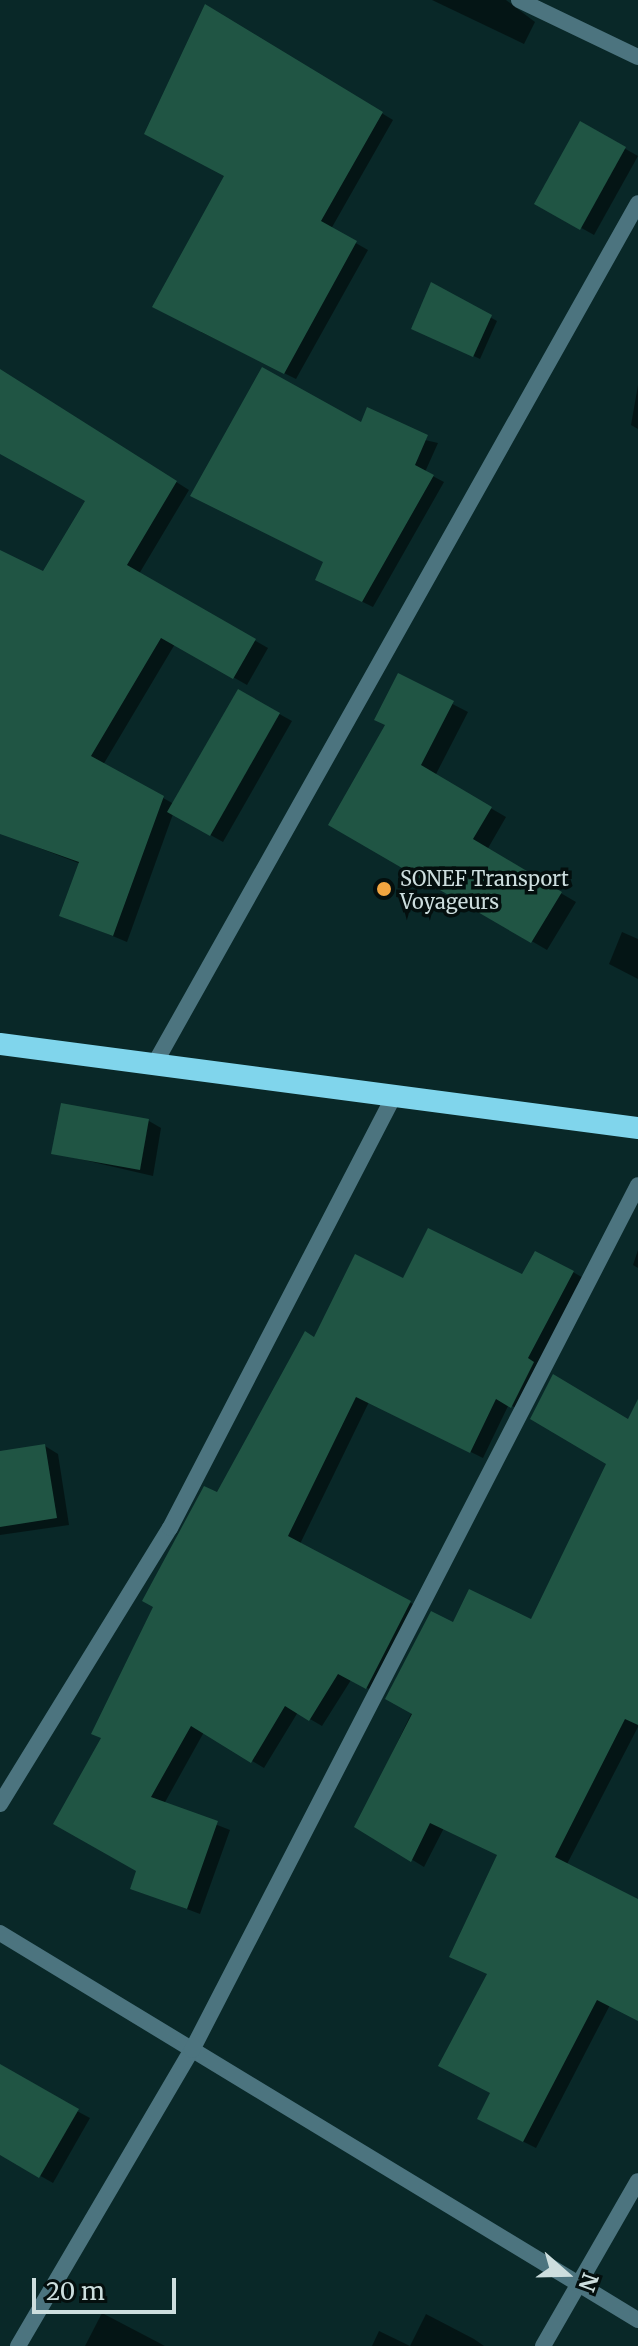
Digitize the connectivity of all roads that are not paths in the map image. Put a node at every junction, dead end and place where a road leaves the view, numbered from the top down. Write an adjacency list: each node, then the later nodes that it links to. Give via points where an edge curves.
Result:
1 (519, 0): 2 (street)
2 (638, 57)
3 (638, 203): 5 (street)
4 (0, 1044): 5 (highway)
5 (155, 1063): 6 (highway)
6 (394, 1096): 7 (highway); 9 (street, via 170,1528)
7 (638, 1128)
8 (638, 1185): 11 (street)
9 (0, 1804)
10 (0, 1933): 11 (street)
11 (192, 2050): 13 (street); 15 (street)
12 (638, 2181): 13 (street)
13 (576, 2284): 14 (street); 16 (street)
14 (638, 2320)
15 (18, 2346)
16 (543, 2346)

